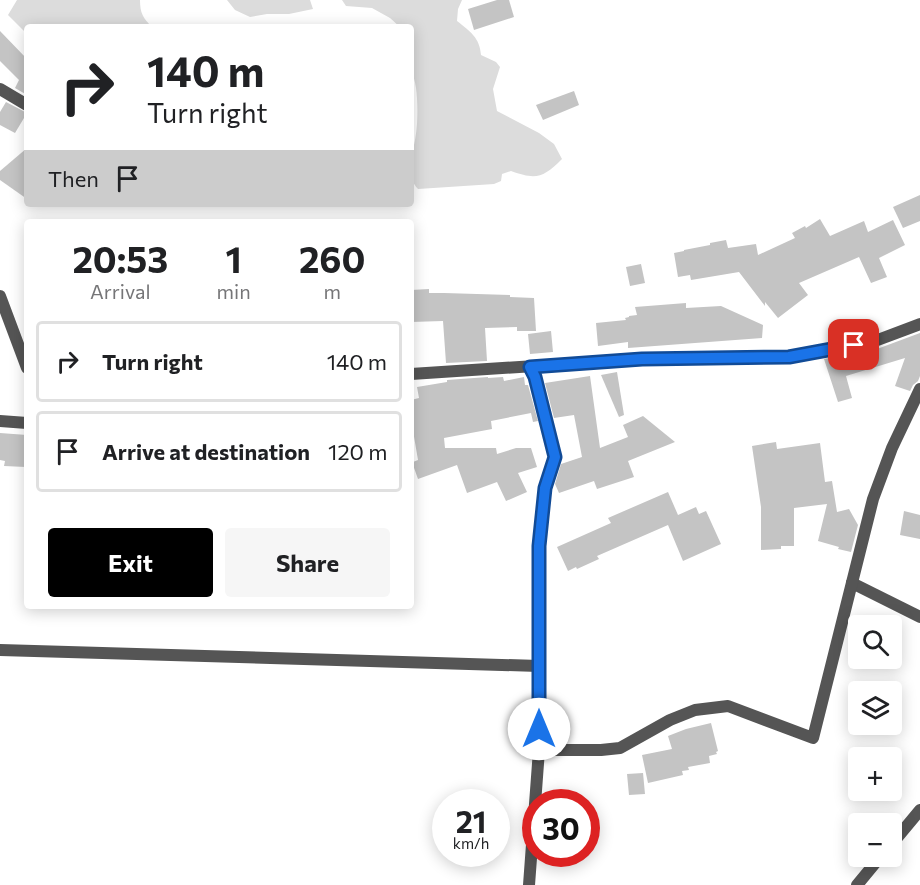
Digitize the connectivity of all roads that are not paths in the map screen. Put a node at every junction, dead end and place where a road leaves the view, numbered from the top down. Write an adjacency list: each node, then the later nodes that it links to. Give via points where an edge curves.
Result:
1 (0, 89): 2 (street)
2 (24, 103)
3 (0, 296): 5 (street)
4 (920, 324): 6 (street, via 875,341 789,357 642,359)
5 (24, 360)
6 (530, 367): 7 (street); 14 (street, via 555,457 545,488 539,546)
7 (414, 374)
8 (920, 389): 11 (street, via 873,499)
9 (0, 421): 10 (street)
10 (24, 423)
11 (852, 583): 12 (street); 15 (street, via 813,738 728,706 695,710 620,748)
12 (920, 617)
13 (0, 651): 14 (street)
14 (539, 666): 15 (street)
15 (539, 750): 19 (street)
16 (920, 810): 17 (street)
17 (902, 832)
18 (872, 867): 20 (street)
19 (529, 885)
20 (857, 885)

